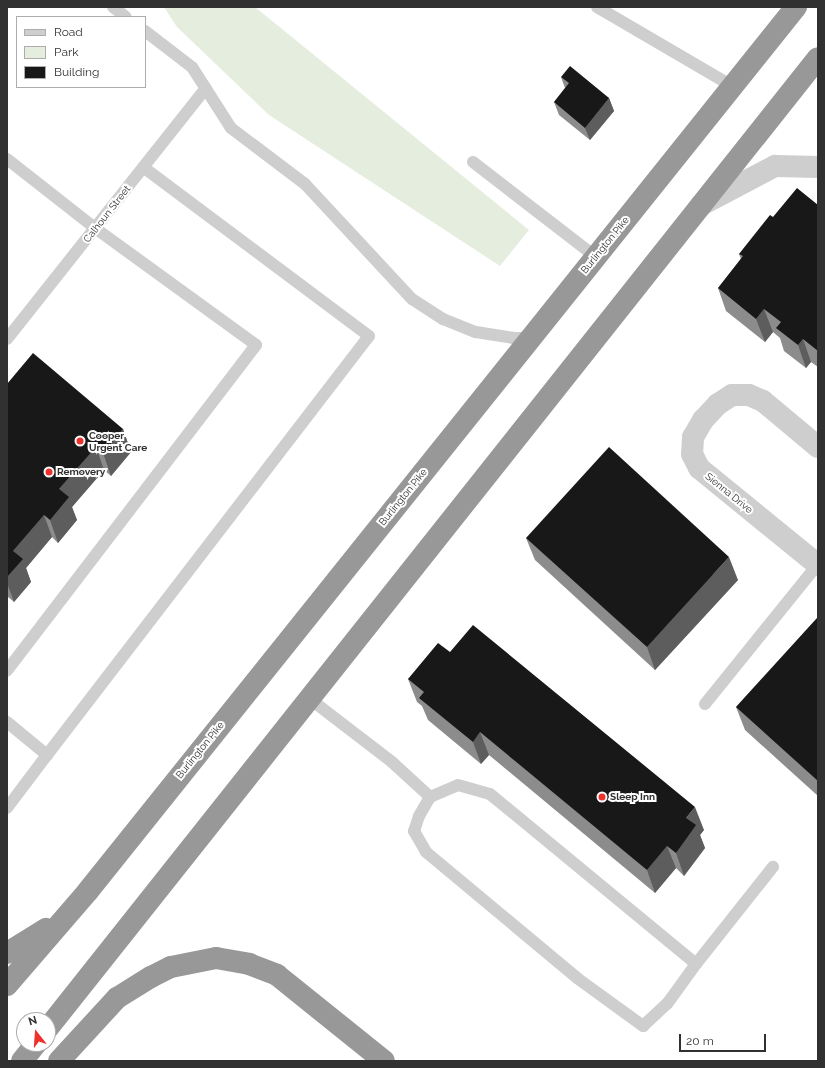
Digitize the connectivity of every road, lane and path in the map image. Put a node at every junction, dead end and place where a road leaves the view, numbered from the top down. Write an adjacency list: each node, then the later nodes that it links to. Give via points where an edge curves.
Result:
1 (113, 7): 4 (lane)
2 (597, 7): 7 (lane)
3 (796, 7): 7 (highway, Burlington Pike)
4 (125, 16)
5 (146, 32): 8 (lane, via 192,67)
6 (818, 58): 13 (highway)
7 (732, 86): 15 (highway, Burlington Pike)
8 (206, 88): 11 (lane, Calhoun Street); 16 (lane, via 232,128 305,184 412,299 443,319 476,332)
9 (7, 159): 14 (lane)
10 (473, 162): 15 (lane)
11 (143, 167): 14 (lane, Calhoun Street); 24 (lane, via 369,336)
12 (818, 167): 13 (street, via 775,166)
13 (701, 205): 21 (highway)
14 (95, 228): 17 (lane, Calhoun Street); 20 (lane, via 256,345)
15 (596, 257): 16 (highway, Burlington Pike)
16 (531, 338): 28 (highway, Burlington Pike)
17 (7, 339)
18 (818, 447): 19 (street, Sienna Drive, via 763,401 749,395 732,395 718,404 703,420 693,437 692,454 699,468)
19 (818, 565): 22 (lane)
20 (7, 672)
21 (310, 699): 25 (lane, via 392,762); 32 (highway)
22 (705, 704)
23 (7, 722): 24 (lane)
24 (47, 755): 26 (lane)
25 (430, 797): 30 (lane, via 458,785 490,794); 30 (lane, via 414,831 426,852 577,978 643,1026 667,1004)
26 (7, 808)
27 (773, 866): 30 (lane)
28 (88, 890): 29 (highway, via 43,932); 31 (highway, Burlington Pike)
29 (7, 954)
30 (696, 964)
31 (7, 985)
32 (56, 1018)
33 (29, 1052): 34 (highway)
34 (22, 1061)
35 (59, 1061): 36 (highway, via 117,998 151,976 171,967 216,958 249,964 277,975)
36 (384, 1061)

